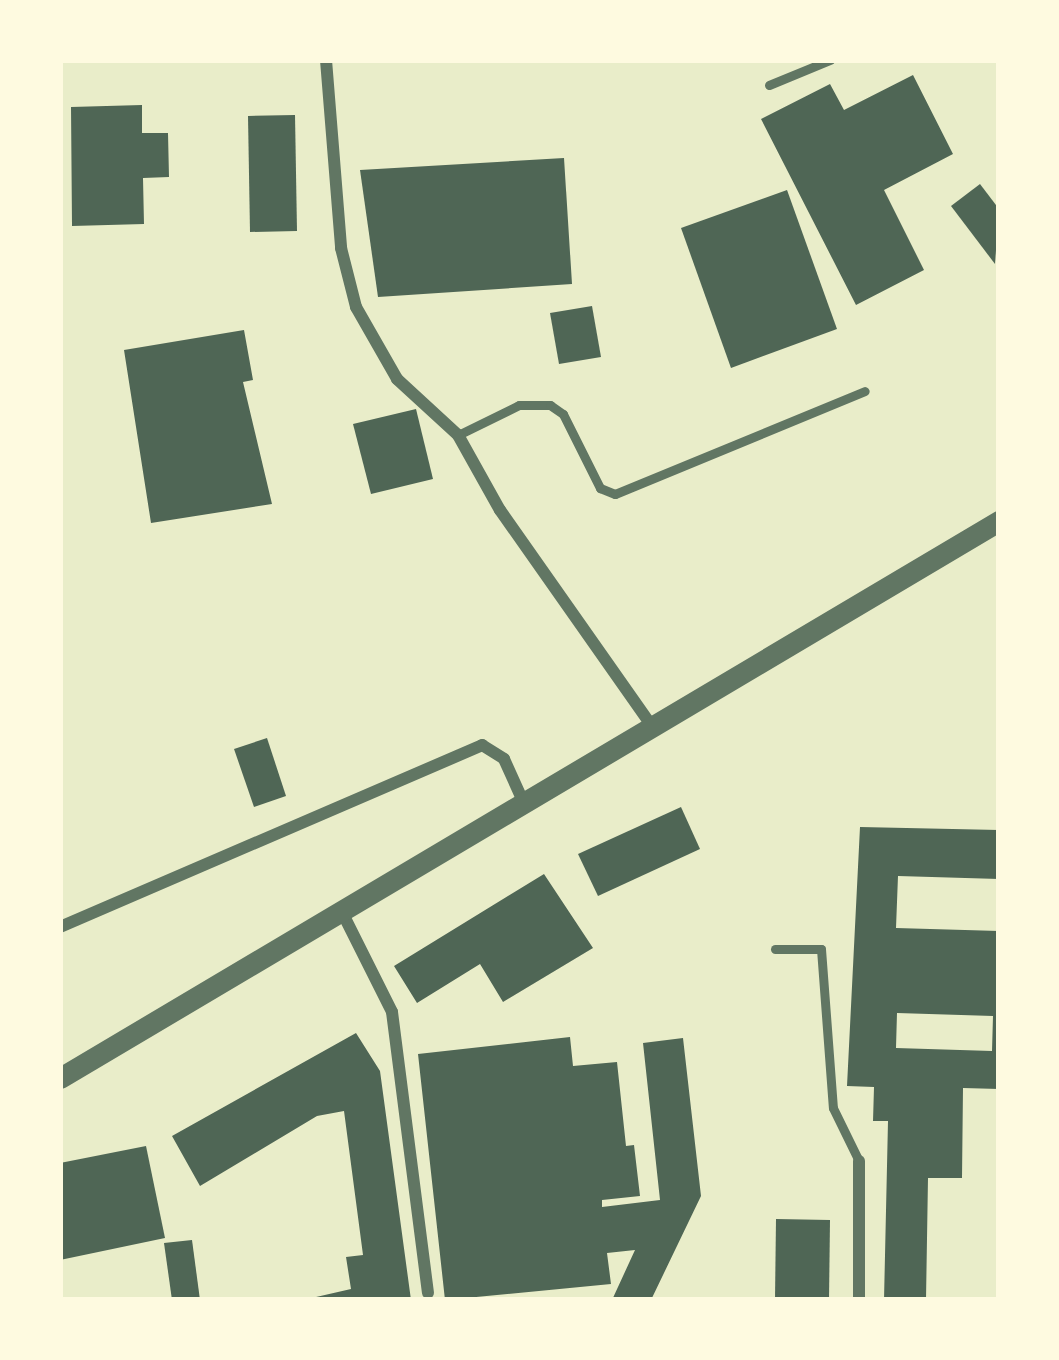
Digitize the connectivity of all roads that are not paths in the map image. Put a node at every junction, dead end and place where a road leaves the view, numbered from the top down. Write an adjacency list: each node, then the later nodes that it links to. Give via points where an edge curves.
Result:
1 (326, 60): 5 (street, via 341,248 356,308 397,379)
2 (830, 60): 3 (lane)
3 (769, 86)
4 (865, 392): 5 (lane, via 615,494 600,488 563,414 550,405 519,405)
5 (458, 435): 7 (street, via 500,510)
6 (999, 521): 7 (street)
7 (653, 729): 8 (street)
8 (523, 801): 9 (street); 10 (street, via 504,759 482,745)
9 (344, 916): 12 (street); 14 (street, via 392,1012)
10 (60, 927)
11 (775, 949): 13 (lane, via 821,949 832,1108)
12 (60, 1078)
13 (859, 1161): 15 (street)
14 (428, 1293)
15 (859, 1300)

